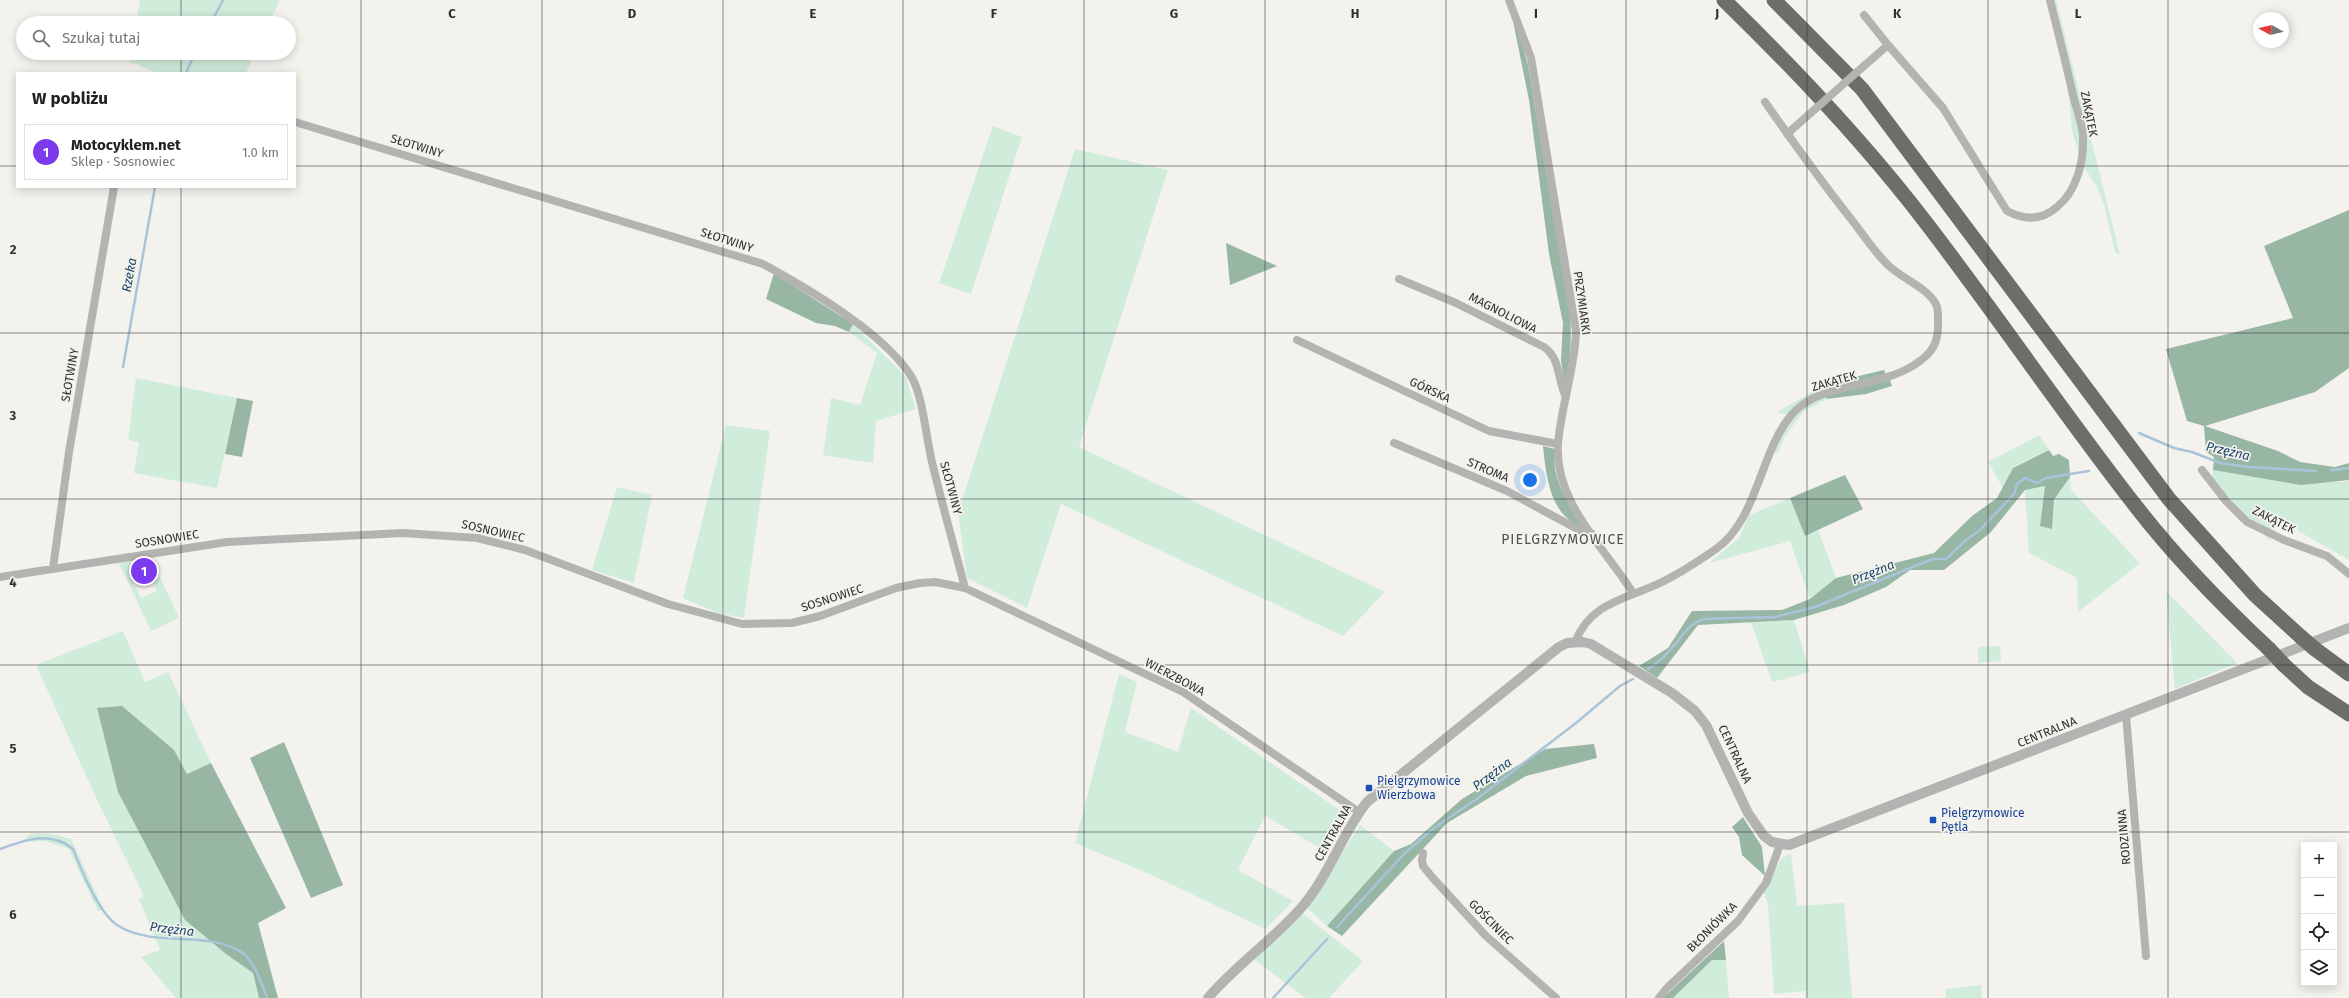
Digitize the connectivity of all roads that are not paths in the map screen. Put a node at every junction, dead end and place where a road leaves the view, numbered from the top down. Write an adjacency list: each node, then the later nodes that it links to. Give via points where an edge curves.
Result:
1 (1509, 0): 13 (street, PRZYMIARKI, via 1531,58 1576,331)
2 (1724, 0): 26 (highway, bridge, via 1777,52 1846,127 1926,223 2138,510 2220,603 2284,665 2308,687)
3 (1774, 0): 25 (highway, bridge, via 1862,89 2169,500 2255,595 2301,637)
4 (2050, 0): 6 (street, ZAKĄTEK, via 2083,134 2082,158 2078,174 2064,201 2050,213 2034,219 2006,211 1943,108)
5 (1864, 15): 6 (street, ZAKĄTEK)
6 (1888, 45): 9 (street, bridge)
7 (1765, 102): 9 (street, ZAKĄTEK)
8 (296, 122): 21 (street, SŁOTWINY, via 763,264 793,280 869,331 885,344 912,378 918,394 932,461)
9 (1787, 134): 22 (street, ZAKĄTEK, via 1888,266 1924,290 1937,306 1938,335 1926,357 1913,366 1889,378 1826,393 1806,402 1794,412 1782,430 1745,511 1724,543 1664,582)
10 (114, 188): 18 (street, SŁOTWINY, via 69,452)
11 (1399, 279): 13 (street, MAGNOLIOWA, via 1456,303 1550,352 1556,362 1561,388)
12 (1297, 340): 15 (street, GÓRSKA, via 1489,431)
13 (1566, 397): 15 (street, PRZYMIARKI)
14 (1394, 443): 17 (street, STROMA, via 1507,492 1581,532)
15 (1558, 444): 17 (street, PRZYMIARKI, via 1558,461 1563,486)
16 (2202, 470): 19 (street, ZAKĄTEK, via 2226,501 2247,522 2284,540 2327,556)
17 (1591, 533): 22 (street, PRZYMIARKI)
18 (53, 568): 20 (street, SOSNOWIEC); 21 (street, SOSNOWIEC, via 227,542 403,533 465,536 525,550 668,604 742,624 792,623 820,616 896,588 924,582 940,582)
19 (2349, 574)
20 (0, 577)
21 (965, 588): 28 (street, WIERZBOWA, via 1182,692)
22 (1633, 593): 24 (street, ZAKĄTEK, via 1591,616 1584,623)
23 (2349, 628): 27 (street, CENTRALNA)
24 (1575, 642): 28 (street, CENTRALNA, via 1567,643 1547,657 1375,794); 29 (street, CENTRALNA, via 1591,644 1672,693 1695,711 1706,725 1748,813 1764,836)
25 (2349, 674)
26 (2349, 714)
27 (2126, 715): 29 (street, CENTRALNA, via 1798,842); 31 (street, RODZINNA)
28 (1359, 812): 32 (street, CENTRALNA, via 1328,871 1301,908)
29 (1780, 845): 34 (street, BŁONIÓWKA, via 1766,883 1738,921)
30 (1423, 853): 33 (street, GOŚCINIEC, via 1423,866 1437,883 1486,936)
31 (2146, 956)
32 (1208, 998)
33 (1556, 998)
34 (1659, 998)

